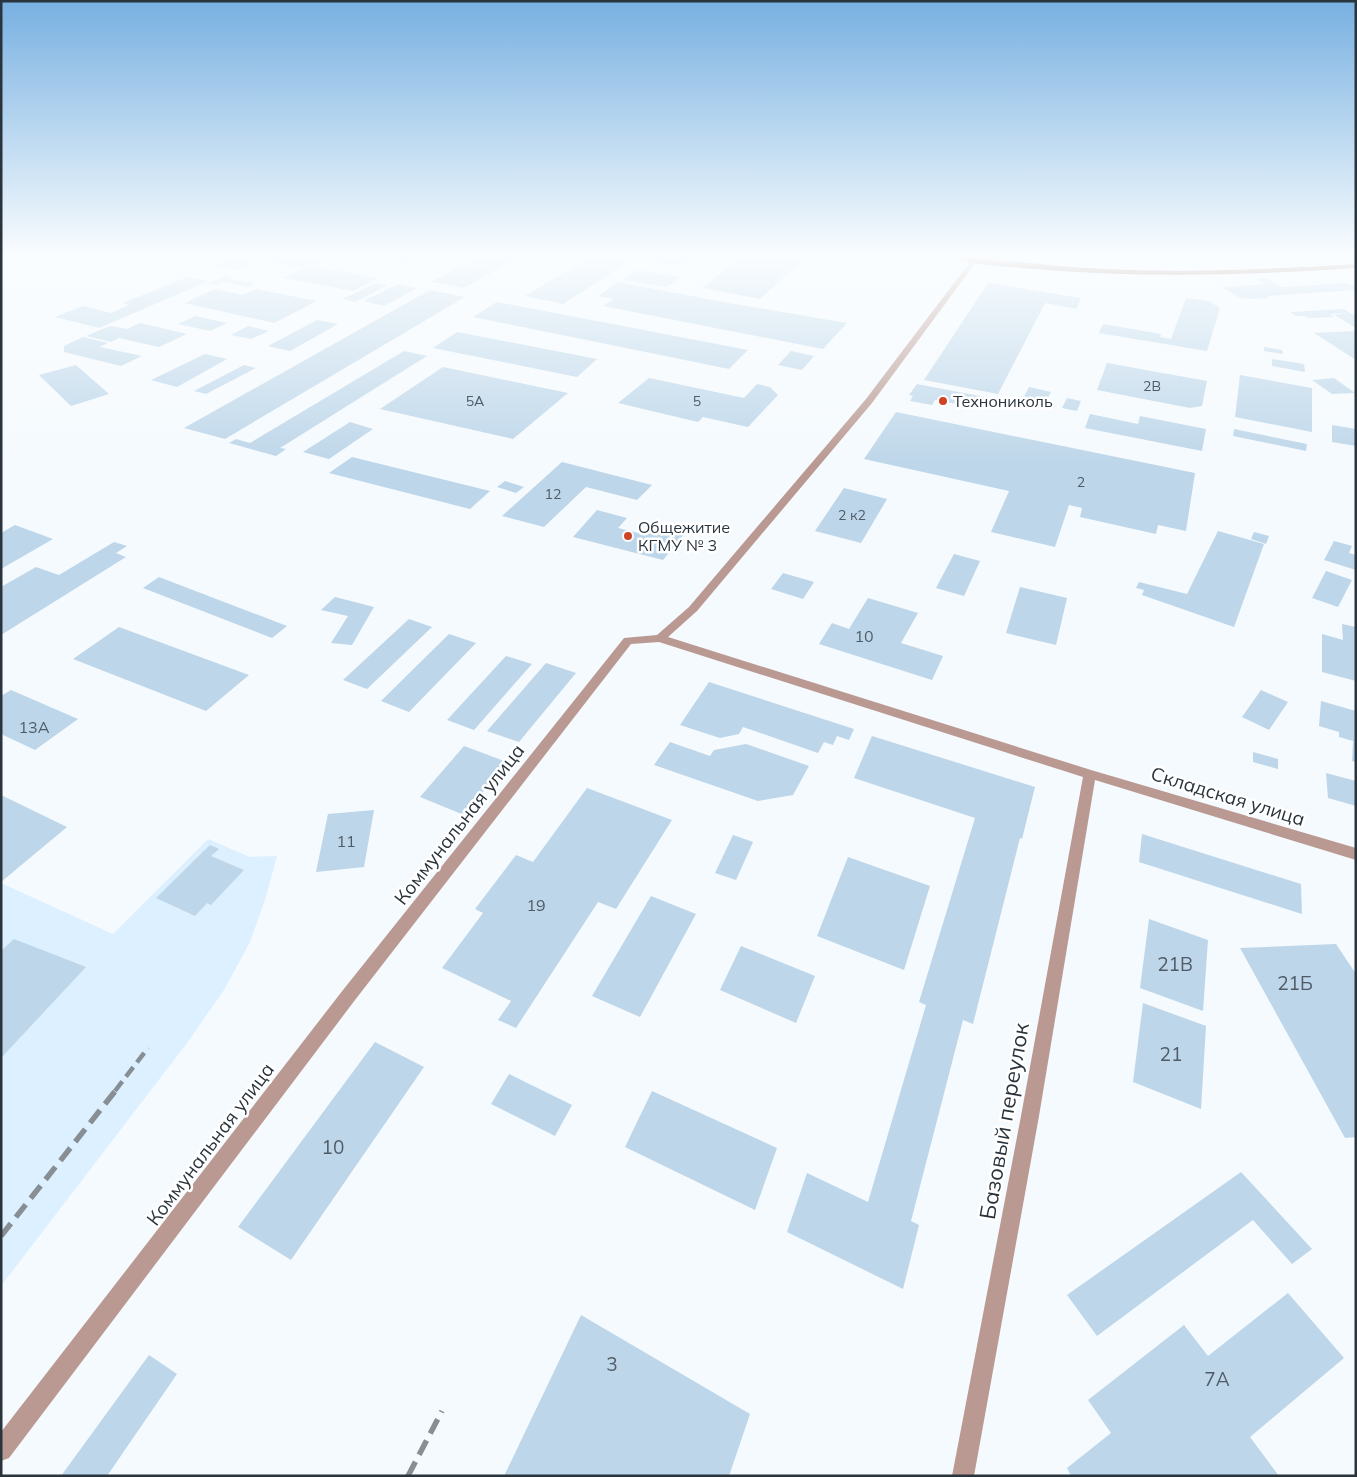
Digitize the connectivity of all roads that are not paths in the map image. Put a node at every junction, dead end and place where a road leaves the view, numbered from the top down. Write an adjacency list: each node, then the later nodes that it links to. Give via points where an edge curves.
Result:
1 (925, 327): 2 (street, via 815,467 693,608)
2 (660, 638): 3 (street, Складская улица); 5 (street, Коммунальная улица, via 628,642 349,995)
3 (1090, 774): 4 (street, Складская улица); 6 (street, Базовый переулок)
4 (1356, 854)
5 (1, 1450)
6 (963, 1476)

